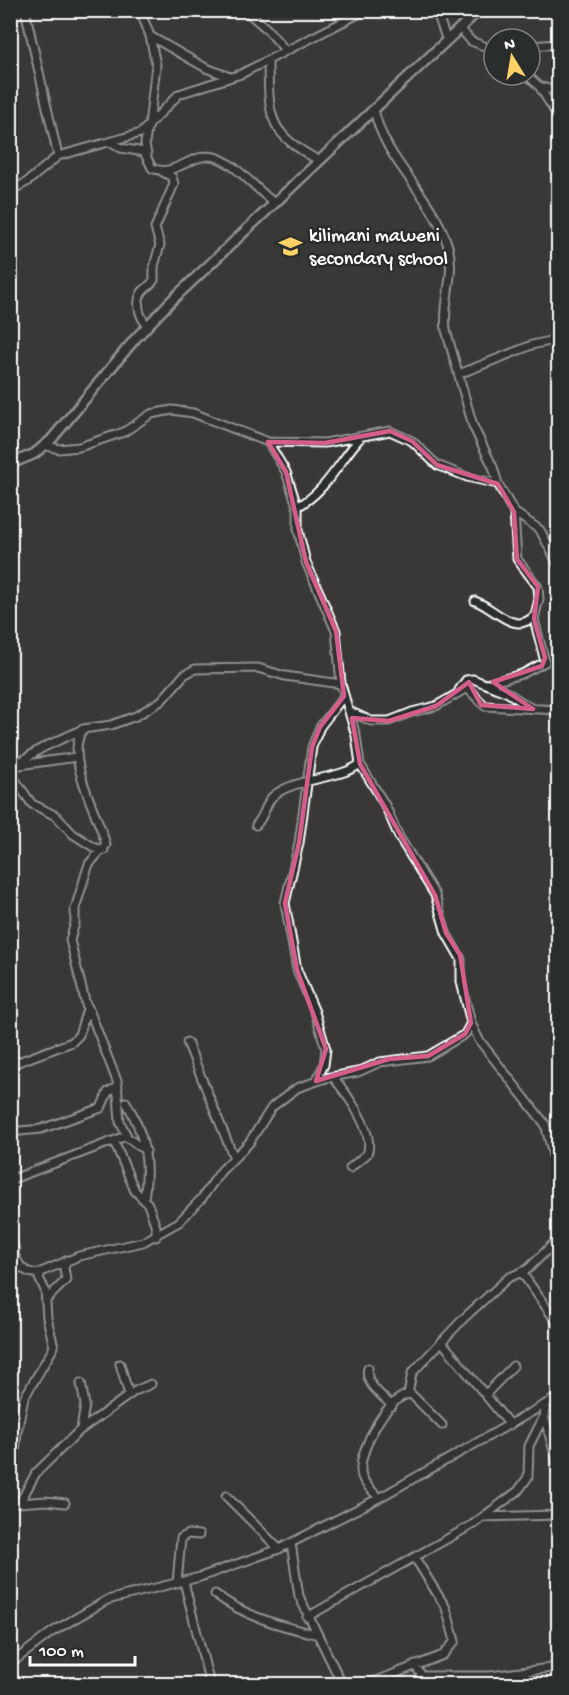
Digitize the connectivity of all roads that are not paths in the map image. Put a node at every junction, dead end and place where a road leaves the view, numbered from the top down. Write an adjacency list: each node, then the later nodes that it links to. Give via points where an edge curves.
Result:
1 (25, 10): 23 (street)
2 (140, 10): 8 (street)
3 (245, 10): 13 (street)
4 (366, 10): 13 (street)
5 (436, 10): 9 (street)
6 (479, 10): 7 (street)
7 (460, 28): 9 (street); 10 (street, via 471,41)
8 (150, 36): 15 (street, via 206,68); 21 (street, via 156,65)
9 (447, 41): 19 (street)
10 (482, 44)
11 (558, 44): 12 (street)
12 (542, 45)
13 (286, 51): 14 (street)
14 (268, 62): 15 (street); 25 (street, via 270,109 276,127 286,140)
15 (231, 77): 21 (street, via 179,94)
16 (540, 87): 20 (street)
17 (542, 87): 18 (street)
18 (558, 92)
19 (374, 109): 25 (street); 31 (street, via 389,149 435,215 447,242 452,273 445,319)
20 (558, 117)
21 (148, 128): 22 (street); 24 (street)
22 (113, 143): 23 (street); 24 (street, via 139,150)
23 (58, 156): 27 (street, via 27,183)
24 (148, 158): 26 (street, via 152,168)
25 (318, 160): 28 (street)
26 (158, 170): 28 (street, via 177,168 195,158 216,158); 29 (street, via 172,177 174,184 155,228 160,245 154,280 140,299 141,316)
27 (10, 191)
28 (273, 202): 29 (street)
29 (147, 325): 34 (street, via 60,432)
30 (558, 339): 31 (street, via 532,345)
31 (459, 374): 36 (street, via 473,426)
32 (363, 435): 33 (street, via 325,443); 36 (street, via 382,430 400,434 437,465); 37 (street, via 330,479)
33 (268, 442): 34 (street, via 193,413 172,410 151,414 124,432 79,447); 37 (street, via 286,472)
34 (44, 445): 35 (street)
35 (10, 464)
36 (498, 484): 38 (street)
37 (297, 507): 42 (street, via 306,562 336,631)
38 (514, 513): 39 (street, via 540,530); 41 (street, via 517,559 538,587)
39 (558, 564)
40 (475, 601): 41 (street, via 499,617 517,622)
41 (534, 616): 43 (street, via 545,662 522,674)
42 (341, 684): 45 (street); 49 (street, via 258,668 195,669 184,675 161,701 136,716)
43 (486, 684): 44 (street, via 469,678); 46 (street)
44 (457, 693): 46 (street, via 467,688 485,706); 48 (street, via 436,706 389,721 371,721)
45 (344, 696): 48 (street); 53 (street, via 314,739)
46 (533, 710): 47 (street)
47 (558, 710)
48 (349, 711): 51 (street)
49 (83, 729): 50 (street); 52 (street, via 42,748)
50 (76, 756): 52 (street); 55 (street, via 105,840)
51 (360, 764): 53 (street); 57 (street, via 435,895 446,933 461,959 461,979)
52 (12, 768): 55 (street, via 32,804 56,816 73,834)
53 (306, 782): 54 (street, via 271,798); 61 (street, via 299,843 285,903 297,970 326,1049)
54 (256, 825)
55 (104, 850): 56 (street, via 89,864 70,937)
56 (87, 1005): 59 (street, via 76,1039); 62 (street)
57 (471, 1023): 60 (street, via 465,1034 428,1056 389,1059); 70 (street, via 479,1040 545,1124)
58 (187, 1042): 68 (street)
59 (10, 1065)
60 (333, 1077): 61 (street); 69 (street, via 369,1136 368,1154)
61 (316, 1081): 68 (street, via 297,1088 276,1103)
62 (118, 1086): 64 (street, via 108,1092 100,1108 41,1129); 65 (street, via 119,1117)
63 (126, 1102): 67 (street)
64 (10, 1132)
65 (126, 1136): 66 (street); 67 (street)
66 (114, 1140): 71 (street); 72 (street, via 135,1191)
67 (146, 1151): 72 (street)
68 (234, 1158): 74 (street, via 190,1212)
69 (350, 1168)
70 (558, 1175)
71 (10, 1180)
72 (144, 1199): 74 (street, via 151,1210)
73 (10, 1232): 78 (street)
74 (156, 1237): 77 (street)
75 (558, 1239): 80 (street)
76 (10, 1246): 78 (street)
77 (67, 1260): 79 (street); 81 (street, via 66,1280)
78 (19, 1267): 79 (street)
79 (40, 1274): 81 (street)
80 (522, 1274): 82 (street); 83 (street, via 508,1278 489,1293)
81 (47, 1299): 99 (street, via 54,1347 24,1398)
82 (558, 1324)
83 (442, 1342): 89 (street, via 412,1373); 90 (street)
84 (120, 1364): 91 (street)
85 (513, 1366): 90 (street)
86 (368, 1368): 94 (street, via 369,1382)
87 (81, 1383): 98 (street, via 85,1405)
88 (152, 1384): 91 (street)
89 (408, 1394): 94 (street); 96 (street)
90 (486, 1394): 97 (street)
91 (129, 1395): 98 (street)
92 (558, 1397): 93 (street)
93 (546, 1404): 95 (street); 97 (street)
94 (392, 1406): 102 (street, via 373,1429 360,1471)
95 (544, 1416): 100 (street); 106 (street, via 529,1446 526,1483)
96 (442, 1425)
97 (510, 1425): 102 (street)
98 (81, 1429): 104 (street, via 36,1473)
99 (13, 1443): 104 (street)
100 (558, 1465)
101 (226, 1496): 109 (street)
102 (379, 1498): 108 (street)
103 (65, 1503): 104 (street)
104 (14, 1505)
105 (558, 1515): 106 (street)
106 (483, 1517): 110 (street)
107 (199, 1535): 111 (street, via 188,1534 181,1539)
108 (291, 1543): 109 (street); 113 (street, via 297,1587)
109 (279, 1549): 111 (street)
110 (415, 1557): 113 (street); 116 (street, via 446,1608 456,1641 443,1655)
111 (180, 1582): 115 (street, via 107,1600 52,1632); 120 (street)
112 (215, 1594): 114 (street, via 267,1622)
113 (307, 1617): 114 (street)
114 (315, 1634): 121 (street)
115 (10, 1664)
116 (415, 1665): 119 (street); 122 (street)
117 (558, 1667): 118 (street)
118 (517, 1673): 119 (street); 124 (street)
119 (424, 1676): 123 (street)
120 (210, 1684)
121 (342, 1684)
122 (368, 1684)
123 (427, 1684)
124 (521, 1684)

